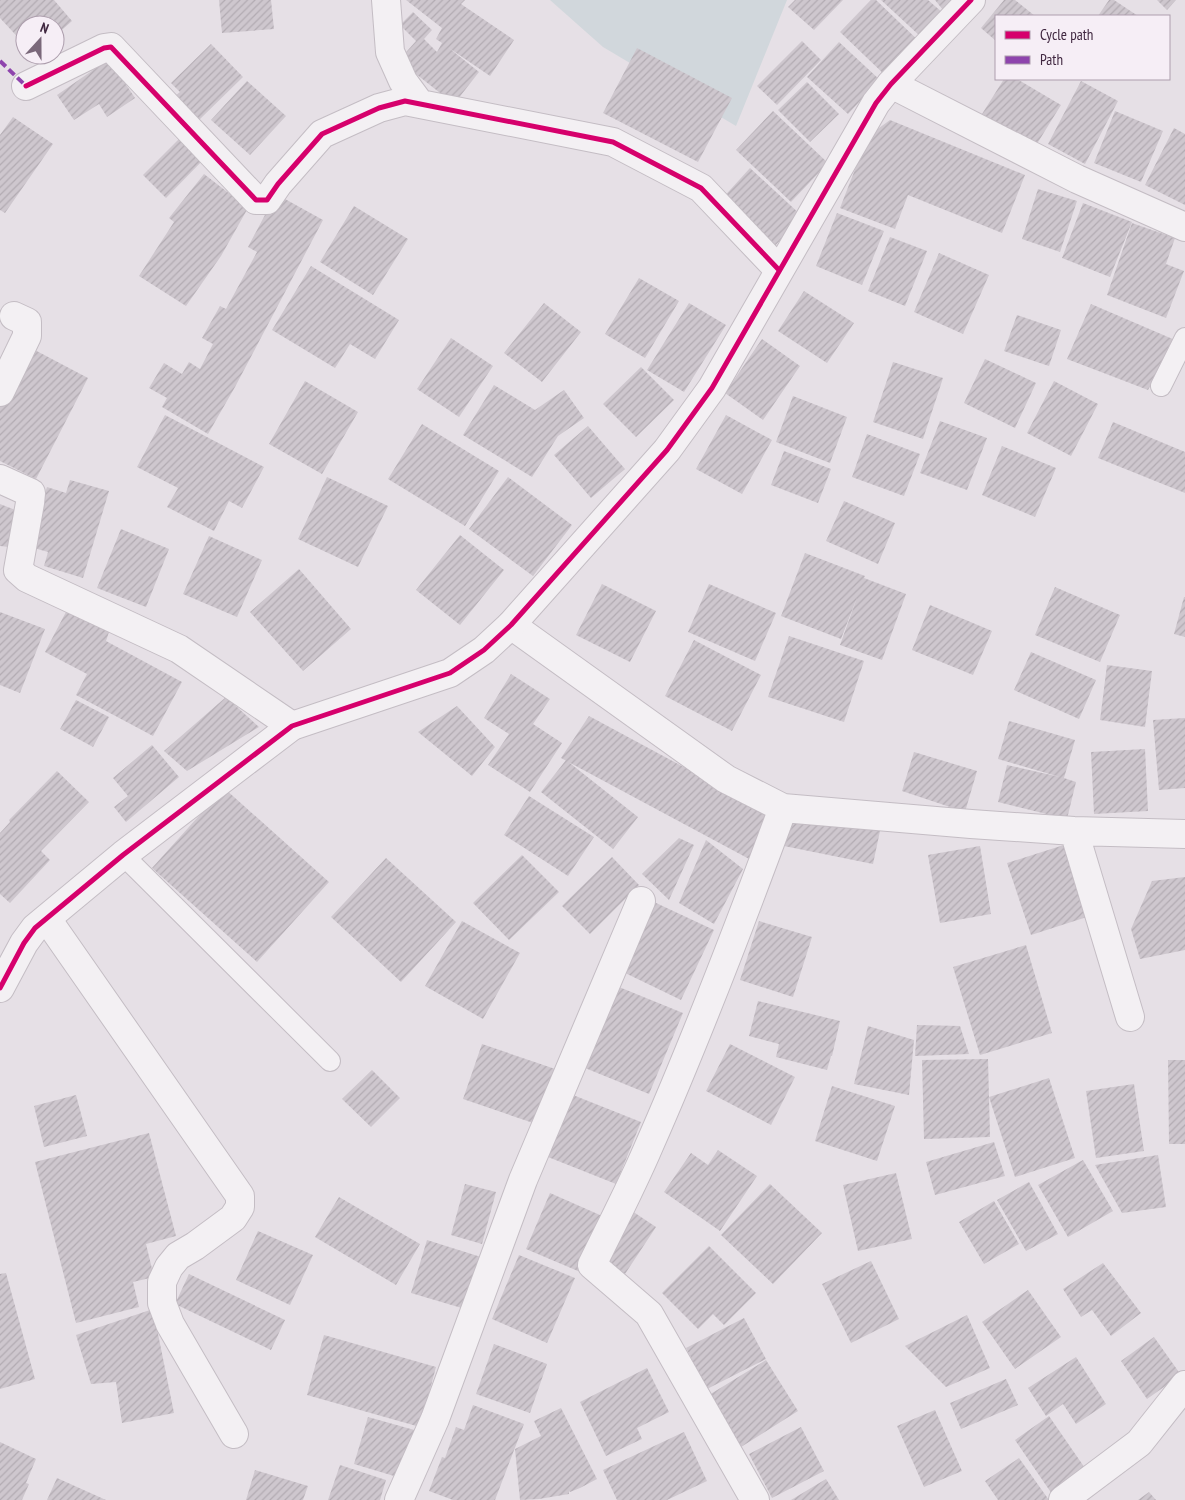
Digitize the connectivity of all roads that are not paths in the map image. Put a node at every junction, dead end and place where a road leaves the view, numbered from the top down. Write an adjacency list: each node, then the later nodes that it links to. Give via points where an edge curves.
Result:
1 (386, 0): 5 (street, via 390,52 402,82)
2 (971, 0): 3 (street)
3 (891, 84): 6 (street, via 1077,179); 7 (street, via 876,103)
4 (26, 86): 5 (street, via 111,47 256,200 267,200 322,134 379,108 405,101)
5 (420, 104): 7 (street, via 612,142 701,188)
6 (1185, 227)
7 (779, 270): 13 (street, via 712,388 667,450)
8 (14, 316): 11 (street, via 27,322 27,336)
9 (1185, 338): 10 (lane)
10 (1161, 386)
11 (0, 392)
12 (0, 479): 14 (street, via 31,493 18,570 27,578 179,649)
13 (511, 625): 14 (street, via 484,650 450,673); 15 (street, via 726,779)
14 (292, 726): 18 (street)
15 (783, 808): 16 (street); 27 (street, via 700,1026 649,1147 592,1265 649,1314)
16 (1074, 831): 17 (street); 22 (street)
17 (1185, 834)
18 (123, 855): 20 (street); 23 (lane)
19 (642, 901): 26 (street, via 523,1180 435,1419)
20 (47, 919): 21 (street, via 24,943); 25 (street, via 240,1196 240,1207 233,1218 178,1256 162,1282 162,1303 170,1324)
21 (0, 988)
22 (1130, 1017)
23 (330, 1061)
24 (1185, 1385): 28 (street, via 1139,1443)
25 (234, 1434)
26 (399, 1500)
27 (755, 1500)
28 (1063, 1500)

